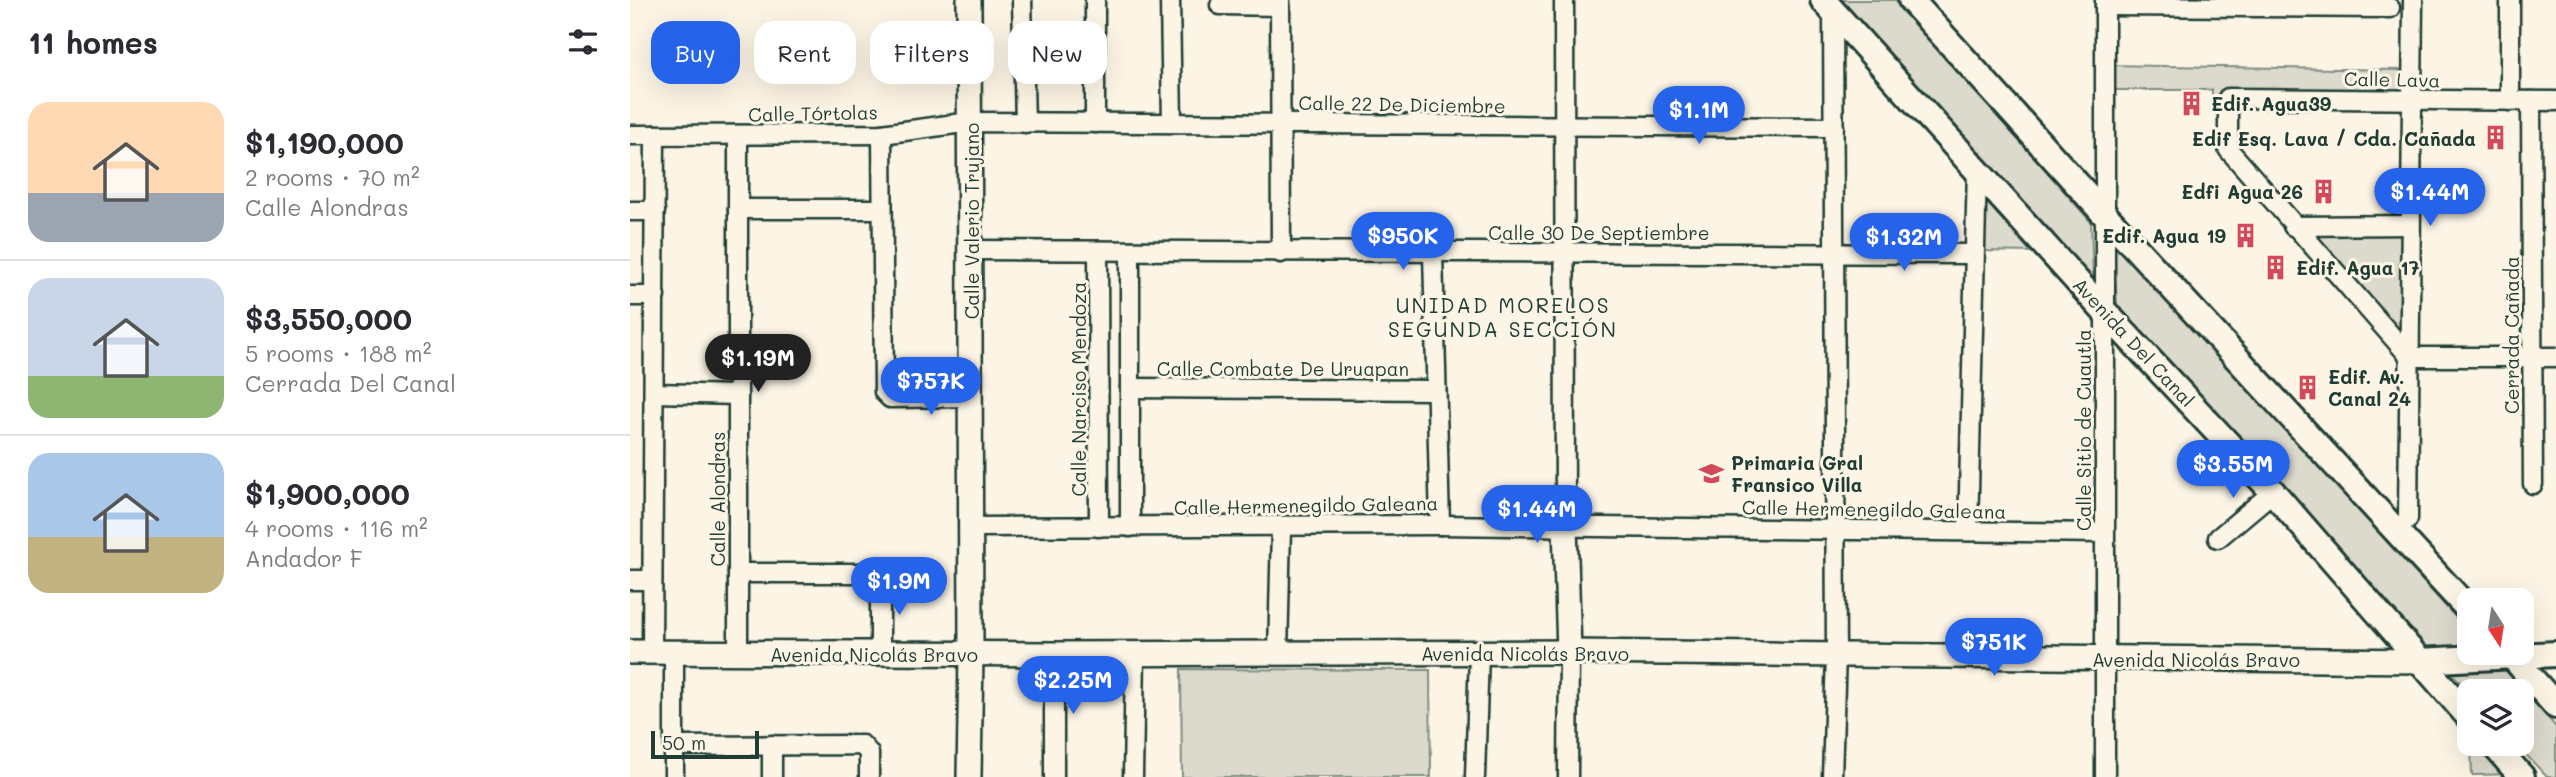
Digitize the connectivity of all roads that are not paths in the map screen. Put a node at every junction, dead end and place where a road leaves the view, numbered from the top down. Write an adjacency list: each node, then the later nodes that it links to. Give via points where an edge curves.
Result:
1 (969, 0): 18 (street, Calle Valerio Trujano)
2 (1023, 0): 19 (street)
3 (1095, 0): 20 (street)
4 (1170, 0): 21 (street)
5 (1564, 0): 23 (street)
6 (1911, 0): 34 (main road)
7 (2413, 0): 14 (street)
8 (2510, 0): 15 (street)
9 (1280, 3): 11 (street); 22 (street)
10 (2105, 3): 13 (street); 34 (street, Calle Sitio de Cuautla)
11 (1220, 5)
12 (1828, 5): 24 (street); 29 (main road, Avenida Del Canal)
13 (2390, 8)
14 (2411, 100): 15 (street, Calle Lava); 35 (street); 36 (street, Calle Lava, via 2228,97 2228,149)
15 (2510, 101): 16 (street, Calle Lava)
16 (2531, 101): 17 (street, Calle Lava); 50 (street, Cerrada Cañada)
17 (2556, 102)
18 (970, 122): 19 (street, Calle 22 De Diciembre); 25 (street, Calle Tórtolas); 37 (street, Calle Valerio Trujano)
19 (1025, 122): 20 (street, Calle 22 De Diciembre)
20 (1095, 123): 21 (street, Calle 22 De Diciembre)
21 (1172, 123): 22 (street, Calle 22 De Diciembre)
22 (1280, 124): 23 (street, Calle 22 De Diciembre); 40 (street)
23 (1565, 127): 24 (street, Calle 22 De Diciembre); 42 (street)
24 (1834, 127): 43 (street)
25 (881, 134): 28 (street, Calle Tórtolas); 31 (street)
26 (630, 135): 27 (street, Calle Tórtolas)
27 (655, 135): 28 (street, Calle Tórtolas); 33 (street)
28 (738, 135): 30 (street, Calle Alondras)
29 (1977, 167): 44 (street); 47 (main road, Avenida Del Canal)
30 (738, 209): 31 (street); 54 (street, Calle Alondras)
31 (882, 209): 55 (street, via 884,392 890,398)
32 (630, 211): 33 (street)
33 (655, 211): 46 (street)
34 (2105, 216): 47 (street, Calle Sitio de Cuautla); 66 (main road)
35 (2410, 225): 36 (street); 49 (street)
36 (2293, 226): 49 (street)
37 (971, 250): 38 (street, Calle 30 De Septiembre); 55 (street, Calle Valerio Trujano)
38 (1098, 251): 39 (street, Calle 30 De Septiembre); 61 (street, Calle Narciso Mendoza)
39 (1130, 251): 40 (street, Calle 30 De Septiembre); 51 (street)
40 (1281, 253): 41 (street, Calle 30 De Septiembre)
41 (1433, 253): 42 (street, Calle 30 De Septiembre); 52 (street)
42 (1565, 253): 43 (street, Calle 30 De Septiembre); 59 (street)
43 (1834, 253): 44 (street, Calle 30 De Septiembre); 64 (street)
44 (1974, 254): 65 (street)
45 (630, 296): 46 (street)
46 (655, 296): 53 (street)
47 (2105, 313): 57 (main road, Avenida Del Canal); 67 (street, Calle Sitio de Cuautla)
48 (2556, 356): 50 (street)
49 (2410, 357): 50 (street); 66 (street, via 2408,519)
50 (2533, 357): 56 (street, Cerrada Cañada)
51 (1129, 388): 52 (street, Calle Combate De Uruapan); 62 (street)
52 (1437, 390): 58 (street)
53 (654, 393): 54 (street); 71 (street)
54 (738, 395): 69 (street, Calle Alondras)
55 (971, 397): 60 (street, Calle Valerio Trujano)
56 (2533, 484)
57 (2273, 492): 68 (street); 87 (main road, Avenida Del Canal)
58 (1440, 524): 59 (street, Calle Hermenegildo Galeana); 63 (street, Calle Hermenegildo Galeana)
59 (1566, 526): 64 (street, Calle Hermenegildo Galeana); 74 (street)
60 (971, 527): 61 (street, Calle Hermenegildo Galeana); 80 (street, Calle Valerio Trujano)
61 (1099, 527): 62 (street, Calle Hermenegildo Galeana)
62 (1129, 527): 63 (street, Calle Hermenegildo Galeana)
63 (1281, 528): 83 (street)
64 (1835, 530): 65 (street, Calle Hermenegildo Galeana); 84 (street)
65 (1968, 531): 67 (street, Calle Hermenegildo Galeana)
66 (2397, 531): 72 (main road)
67 (2104, 533): 85 (street, Calle Sitio de Cuautla)
68 (2218, 538)
69 (738, 573): 75 (street, Calle Alondras); 76 (street, via 869,573 880,580)
70 (630, 580): 71 (street)
71 (652, 580): 73 (street)
72 (2457, 597)
73 (652, 652): 75 (street, Avenida Nicolás Bravo); 92 (street)
74 (1569, 652): 77 (street, Avenida Nicolás Bravo); 84 (street, Avenida Nicolás Bravo); 101 (street)
75 (738, 653): 76 (street, Avenida Nicolás Bravo)
76 (880, 653): 80 (street, Avenida Nicolás Bravo)
77 (1479, 653): 83 (street, Avenida Nicolás Bravo); 100 (street)
78 (2534, 653): 79 (main road)
79 (2556, 653)
80 (971, 654): 81 (street, Avenida Nicolás Bravo); 97 (street, Calle Valerio Trujano)
81 (1054, 654): 82 (street, Avenida Nicolás Bravo); 98 (street)
82 (1135, 654): 83 (street, Avenida Nicolás Bravo); 99 (street)
83 (1278, 654)
84 (1836, 654): 85 (street, Avenida Nicolás Bravo); 102 (street)
85 (2103, 658): 87 (street, Avenida Nicolás Bravo); 103 (street, Calle Sitio de Cuautla)
86 (2457, 658): 87 (main road)
87 (2419, 661): 89 (main road, Avenida Del Canal)
88 (2520, 665): 90 (main road)
89 (2457, 704)
90 (2556, 706)
91 (772, 745): 92 (street); 95 (street); 96 (street, via 862,745 869,753)
92 (674, 746): 94 (street)
93 (2504, 756): 104 (main road)
94 (674, 777)
95 (772, 777)
96 (869, 777)
97 (969, 777)
98 (1054, 777)
99 (1133, 777)
100 (1475, 777)
101 (1568, 777)
102 (1832, 777)
103 (2105, 777)
104 (2522, 777)

